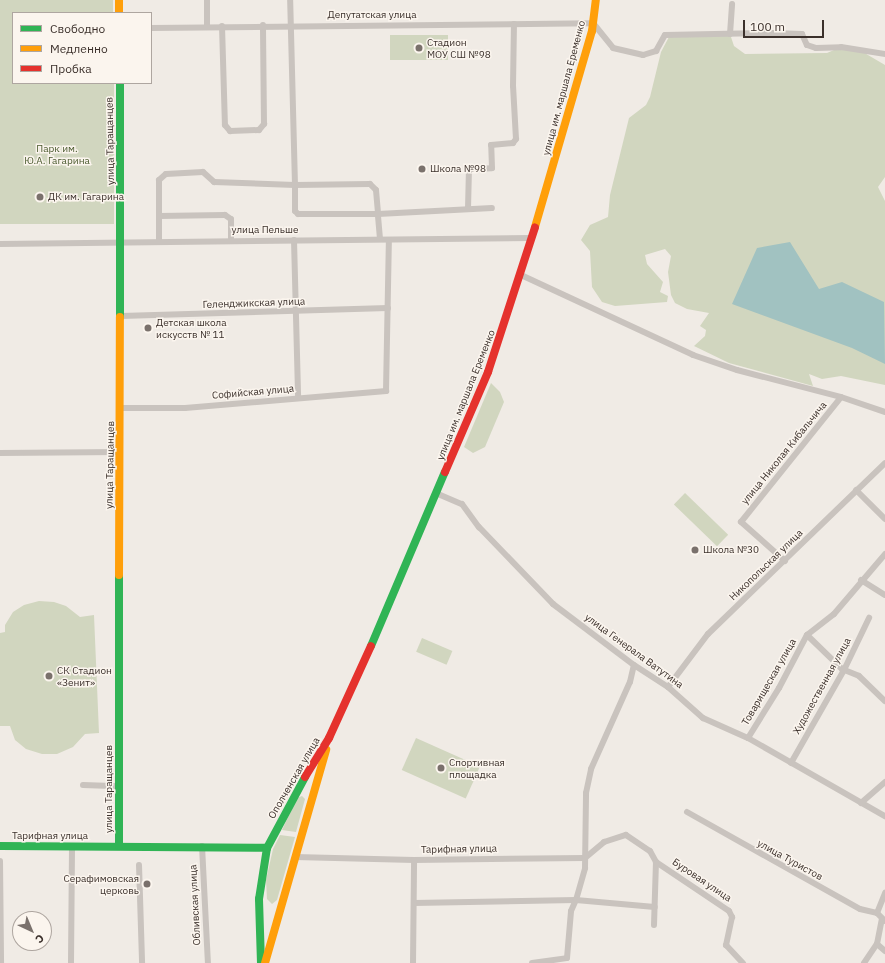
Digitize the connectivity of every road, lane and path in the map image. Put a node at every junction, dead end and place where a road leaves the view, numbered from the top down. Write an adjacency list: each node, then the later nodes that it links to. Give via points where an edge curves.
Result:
1 (119, 0): 6 (main road)
2 (207, 0): 11 (street)
3 (290, 0): 10 (street)
4 (596, 0): 7 (main road, улица им. маршала Еременко)
5 (732, 4): 14 (street)
6 (119, 12)
7 (593, 23): 8 (street, Депутатская улица); 14 (street, via 613,48 643,55 656,51 665,35); 22 (main road, улица им. маршала Еременко, via 570,112)
8 (514, 24): 10 (street, Депутатская улица); 19 (street, via 513,86 516,139 512,143 491,145 492,168 469,169)
9 (263, 25): 10 (street, Депутатская улица); 12 (street, Депутатская улица); 12 (street, via 264,124 259,130 230,131 225,125)
10 (291, 25): 17 (street)
11 (207, 26): 12 (street, Депутатская улица); 13 (street, Депутатская улица)
12 (222, 26)
13 (152, 28)
14 (730, 34): 15 (street, via 802,34 807,45 816,48 841,47)
15 (885, 54)
16 (120, 84): 28 (main road, улица Таращанцев)
17 (295, 185): 20 (street, via 370,184 376,190); 20 (street, via 295,211 298,214); 21 (street, via 214,182 203,172 166,174 160,180)
18 (492, 208): 19 (street)
19 (468, 209): 20 (street)
20 (378, 214): 23 (street)
21 (159, 216): 24 (street); 25 (street, via 229,216)
22 (531, 238): 27 (street, улица Пельше); 30 (main road, улица им. маршала Еременко)
23 (380, 239): 26 (street, улица Пельше); 27 (street, улица Пельше)
24 (159, 240): 25 (street, улица Пельше); 28 (street, улица Пельше)
25 (231, 240): 26 (street, улица Пельше)
26 (294, 240): 32 (street)
27 (390, 240): 31 (street)
28 (121, 242): 29 (street, улица Пельше); 33 (main road, улица Таращанцев)
29 (0, 244)
30 (521, 275): 34 (street, via 693,355 737,370); 42 (main road, улица им. маршала Еременко, via 488,372)
31 (388, 308): 32 (street, Геленджикская улица); 35 (street, Софийская улица, via 386,391)
32 (295, 312): 33 (street, Геленджикская улица); 35 (street)
33 (121, 316): 36 (main road, улица Таращанцев)
34 (841, 397): 37 (street); 45 (street, улица Николая Кибальчича, via 741,522)
35 (298, 398): 36 (street, Софийская улица, via 185,408)
36 (121, 408): 38 (main road, улица Таращанцев)
37 (885, 412)
38 (120, 452): 39 (street); 59 (main road, улица Таращанцев)
39 (0, 453)
40 (885, 463): 41 (street, Никопольская улица)
41 (856, 490): 43 (street); 45 (street, Никопольская улица)
42 (438, 494): 50 (street, улица Генерала Ватутина, via 462,504 479,528 553,604); 54 (main road, улица им. маршала Еременко)
43 (885, 519)
44 (885, 554): 46 (street)
45 (785, 561): 52 (street, Никопольская улица, via 708,634)
46 (861, 580): 47 (street); 49 (street, via 834,614)
47 (885, 595)
48 (870, 618): 51 (street, Художественная улица)
49 (807, 635): 51 (street); 55 (street, Товарищеская улица, via 779,688)
50 (634, 665): 52 (street, улица Генерала Ватутина); 71 (street, via 630,682 591,769 586,793)
51 (844, 670): 53 (street, via 859,676); 56 (street, Художественная улица)
52 (668, 687): 55 (street, улица Генерала Ватутина, via 703,718)
53 (885, 701)
54 (329, 738): 60 (main road, Ополченская улица); 62 (main road, Ополченская улица)
55 (748, 738): 56 (street, улица Генерала Ватутина)
56 (791, 763): 61 (street, улица Генерала Ватутина)
57 (885, 782): 61 (street)
58 (83, 785): 59 (street)
59 (119, 786): 67 (main road, улица Таращанцев)
60 (292, 798): 62 (main road, via 303,794 310,799); 69 (main road, Ополченская улица)
61 (861, 803): 64 (street, улица Генерала Ватутина)
62 (311, 804): 70 (main road, Ополченская улица)
63 (687, 812): 82 (street, улица Туристов, via 860,909)
64 (885, 816)
65 (0, 846): 66 (main road, Тарифная улица)
66 (72, 846): 67 (main road, Тарифная улица); 88 (street)
67 (119, 846): 68 (main road, Тарифная улица)
68 (202, 846): 69 (main road, Тарифная улица); 90 (street, Обливская улица)
69 (267, 848): 77 (main road, Ополченская улица)
70 (295, 857): 72 (street, Тарифная улица); 79 (main road, Ополченская улица)
71 (585, 858): 72 (street, Тарифная улица); 74 (street, Буровая улица, via 604,842 626,835 650,851); 78 (street)
72 (414, 860): 80 (street)
73 (0, 861): 87 (street)
74 (656, 862): 81 (street); 95 (street, Буровая улица, via 729,911 732,917 726,945)
75 (139, 865): 89 (street)
76 (885, 893): 82 (street)
77 (259, 899): 79 (main road, via 269,907 276,908); 91 (main road, Ополченская улица)
78 (576, 900): 80 (street); 81 (street); 94 (street, via 570,911 567,958)
79 (281, 902): 92 (main road, Ополченская улица)
80 (414, 902): 93 (street)
81 (655, 907): 84 (street)
82 (877, 913): 83 (street)
83 (884, 920): 85 (street)
84 (654, 925)
85 (877, 944): 86 (street); 96 (street)
86 (885, 951)
87 (1, 963)
88 (71, 963)
89 (142, 963)
90 (208, 963)
91 (261, 963)
92 (265, 963)
93 (413, 963)
94 (532, 963)
95 (743, 963)
96 (864, 963)

